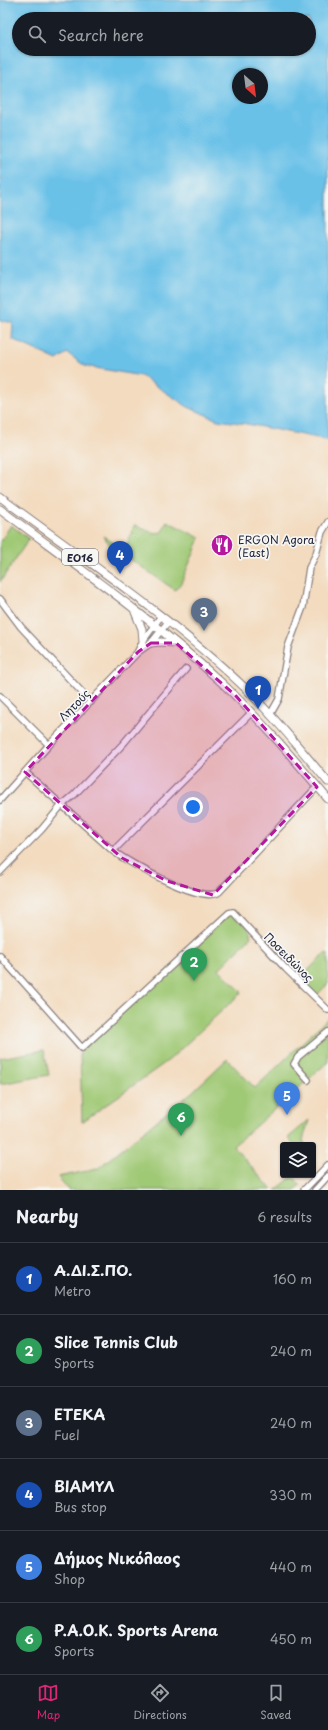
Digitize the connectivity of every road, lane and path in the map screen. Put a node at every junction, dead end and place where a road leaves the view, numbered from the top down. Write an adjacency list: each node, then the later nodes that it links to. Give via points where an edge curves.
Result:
1 (0, 497): 6 (main road, ΕΟ16)
2 (0, 509): 5 (main road, ΕΟ16)
3 (328, 522): 18 (street, via 309,568 303,607 288,647 278,699)
4 (0, 599): 16 (street, via 21,627)
5 (134, 610): 8 (main road, ΕΟ16); 10 (main road, via 141,625)
6 (161, 616): 7 (main road, ΕΟ16); 8 (street, Λητούς)
7 (168, 622): 9 (street, Λητούς); 18 (main road, ΕΟ16, via 235,678)
8 (154, 625): 9 (main road, ΕΟ16); 10 (street, Λητούς)
9 (161, 630): 11 (street, Λητούς); 12 (main road, ΕΟ16)
10 (143, 641): 13 (street, Λητούς)
11 (151, 643): 12 (main road); 13 (street, Λητούς)
12 (176, 643): 17 (main road, ΕΟ16)
13 (138, 652): 16 (street, Λητούς)
14 (186, 669): 25 (street, via 124,744)
15 (0, 696): 19 (street)
16 (91, 702): 19 (street, Λητούς)
17 (252, 713): 22 (main road, ΕΟ16); 26 (street)
18 (270, 715): 21 (main road, ΕΟ16)
19 (49, 745): 20 (street, Λητούς)
20 (25, 772): 24 (street, Λητούς); 25 (street)
21 (328, 782)
22 (317, 787): 23 (main road, ΕΟ16); 26 (street, via 219,892 213,895 200,893 156,876)
23 (328, 799)
24 (0, 800)
25 (61, 806): 26 (street); 27 (street)
26 (113, 851)
27 (0, 872)
28 (0, 956): 29 (street, Ποσειδώνος, via 82,1048 229,913 234,913)
29 (328, 1010)
30 (328, 1032): 31 (street, via 298,1057 294,1064)
31 (308, 1080)
32 (328, 1165): 34 (street)
33 (328, 1176): 35 (street)
34 (304, 1190)
35 (315, 1190)

